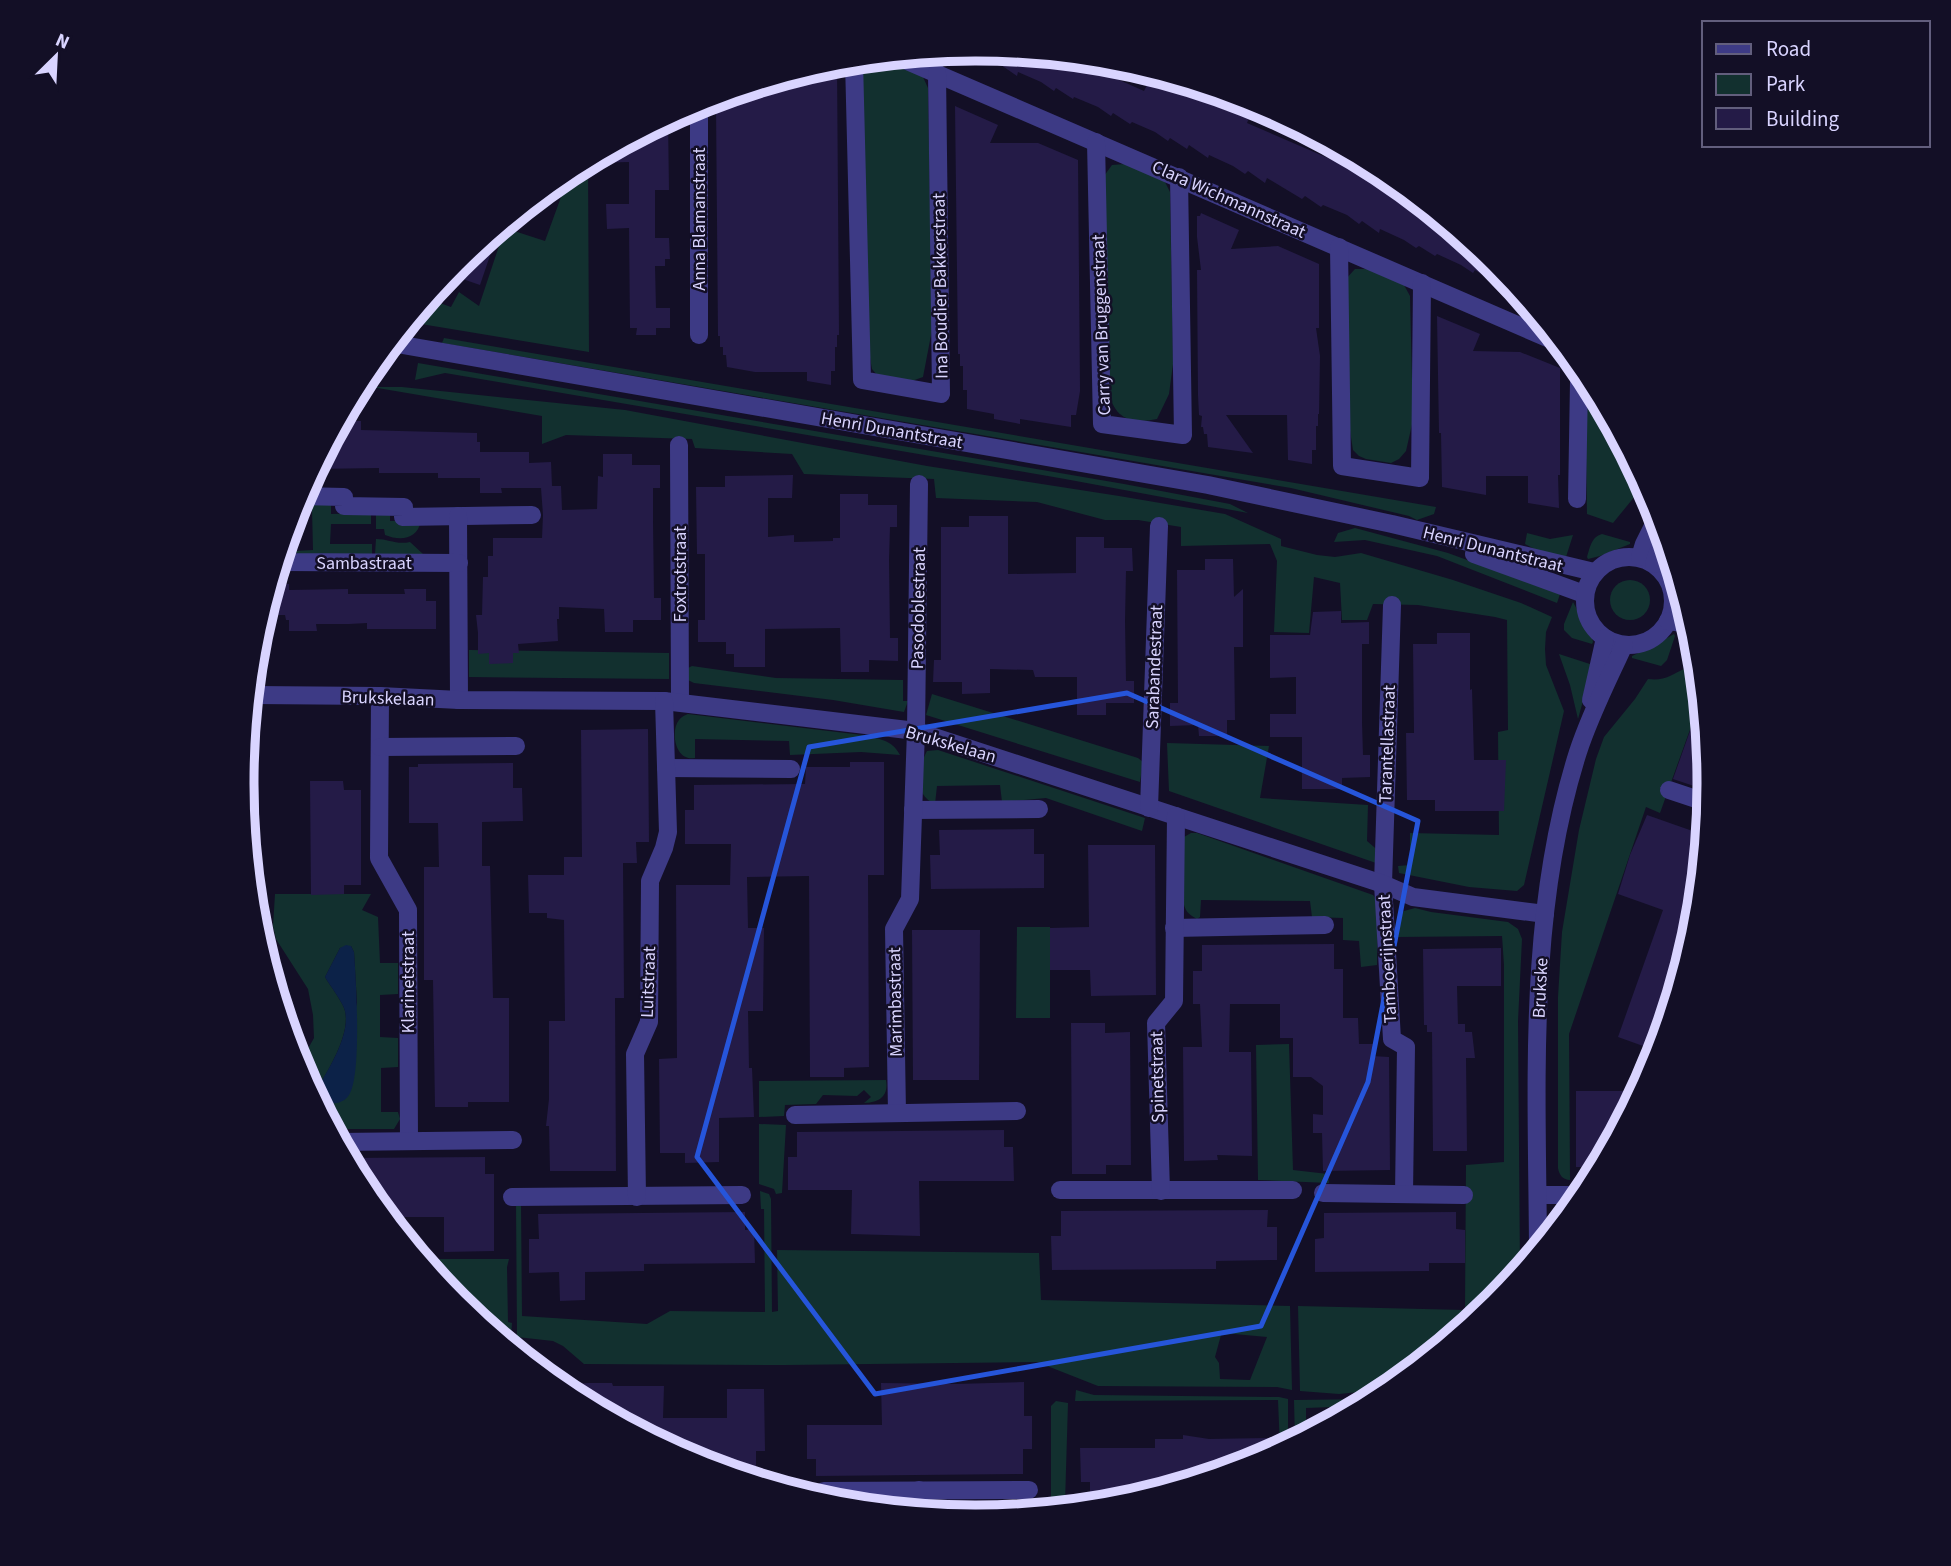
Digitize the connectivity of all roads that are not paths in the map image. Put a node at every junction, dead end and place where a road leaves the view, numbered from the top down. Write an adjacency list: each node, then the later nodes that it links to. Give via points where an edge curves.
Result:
1 (915, 64): 3 (street, Clara Wichmannstraat)
2 (854, 72): 3 (street, Ina Boudier Bakkerstraat, via 862,380 941,394)
3 (937, 73): 5 (street, Clara Wichmannstraat)
4 (699, 116): 9 (street, Anna Blamanstraat)
5 (1096, 142): 6 (street, Clara Wichmannstraat); 6 (street, Carry van Bruggenstraat, via 1102,424 1183,435)
6 (1179, 177): 7 (street, Clara Wichmannstraat)
7 (1339, 247): 8 (street, Clara Wichmannstraat); 8 (street, via 1342,466 1420,478)
8 (1422, 284): 10 (street, Clara Wichmannstraat)
9 (699, 335)
10 (1541, 335)
11 (402, 346): 19 (street, Henri Dunantstraat, via 1194,483)
12 (1579, 387): 16 (street)
13 (679, 446): 38 (street, Foxtrotstraat)
14 (919, 485): 39 (street, Pasodoblestraat)
15 (314, 496): 18 (street, via 344,497 344,506 404,507 403,517)
16 (1577, 499)
17 (532, 515): 18 (street)
18 (458, 516): 25 (street)
19 (1392, 524): 26 (street, Henri Dunantstraat); 28 (street, Henri Dunantstraat)
20 (1159, 526): 47 (street, Sarabandestraat)
21 (1651, 530): 23 (street, via 1644,544)
22 (1657, 546): 23 (street)
23 (1647, 561): 26 (street, via 1623,556); 27 (street)
24 (289, 562): 25 (street, Sambastraat)
25 (459, 563): 37 (street)
26 (1594, 572): 28 (street)
27 (1668, 580)
28 (1584, 594): 33 (street, via 1592,626)
29 (1675, 604): 31 (street)
30 (1392, 605): 51 (street, Tarantellastraat)
31 (1668, 621): 32 (street); 34 (street, via 1650,639)
32 (1679, 622)
33 (1605, 638): 34 (street); 40 (street, Brukske)
34 (1624, 645): 40 (street, Brukske)
35 (259, 695): 36 (street, Brukskelaan)
36 (380, 696): 37 (street, Brukskelaan); 42 (street, Klarinetstraat)
37 (459, 700): 38 (street, Brukskelaan)
38 (672, 702): 39 (street, Brukskelaan); 43 (street, Luitstraat)
39 (916, 731): 47 (street, Brukskelaan); 49 (street, Marimbastraat)
40 (1585, 731): 52 (street, Brukske, via 1561,819)
41 (516, 746): 42 (street)
42 (380, 747): 59 (street, Klarinetstraat, via 379,858 408,910)
43 (666, 768): 44 (street); 71 (street, Luitstraat, via 668,832 650,881 649,1022 635,1054)
44 (791, 769)
45 (1668, 790): 46 (street)
46 (1697, 800)
47 (1149, 808): 50 (street, Brukskelaan)
48 (1039, 809): 49 (street)
49 (913, 810): 56 (street, Marimbastraat, via 911,899 894,929)
50 (1176, 817): 51 (street, Brukskelaan); 54 (street, Spinetstraat)
51 (1383, 884): 52 (street, Brukskelaan, via 1413,897); 65 (street, Tamboerijnstraat, via 1392,1039 1406,1047)
52 (1545, 914): 68 (street, Brukske, via 1537,1033)
53 (1325, 925): 54 (street)
54 (1174, 928): 63 (street, Spinetstraat, via 1174,1001 1156,1023)
55 (1017, 1111): 56 (street)
56 (897, 1113): 57 (street)
57 (795, 1115)
58 (513, 1140): 59 (street)
59 (409, 1141): 60 (street)
60 (349, 1142)
61 (1060, 1190): 63 (street)
62 (1293, 1190): 63 (street)
63 (1161, 1191)
64 (1323, 1193): 65 (street)
65 (1404, 1194): 67 (street)
66 (742, 1195): 71 (street)
67 (1464, 1195)
68 (1538, 1195): 69 (street); 72 (street, Brukske)
69 (1568, 1195)
70 (512, 1197): 71 (street)
71 (638, 1197)
72 (1538, 1234)
73 (919, 1490): 74 (street); 75 (street); 76 (street)
74 (1029, 1490)
75 (835, 1491)
76 (919, 1502)

